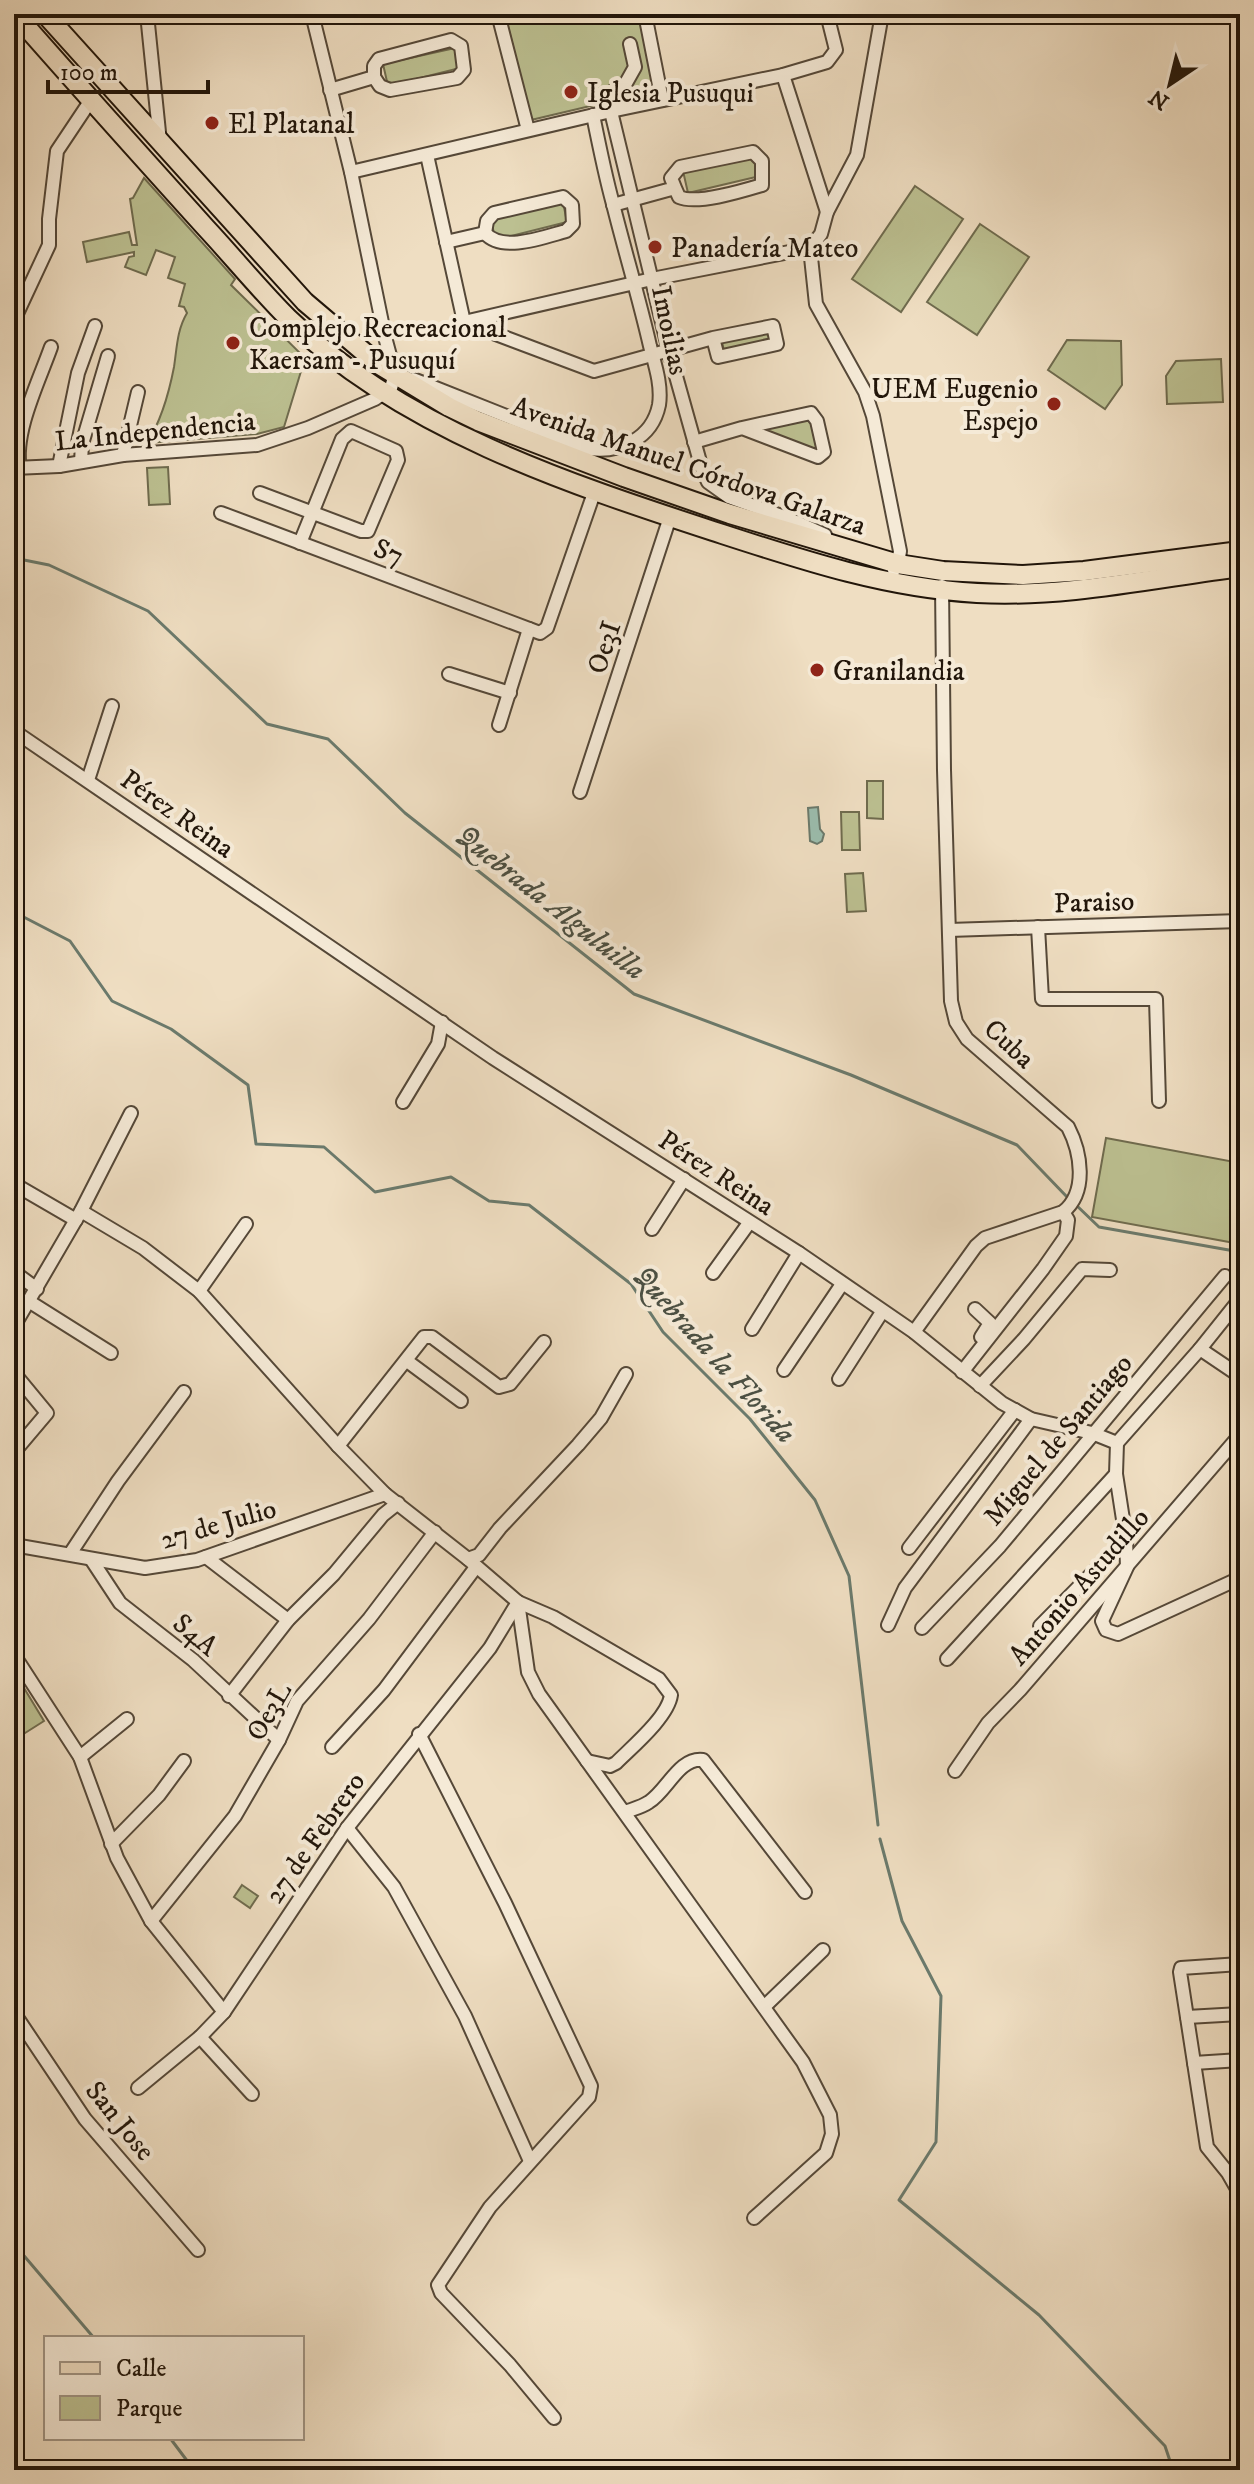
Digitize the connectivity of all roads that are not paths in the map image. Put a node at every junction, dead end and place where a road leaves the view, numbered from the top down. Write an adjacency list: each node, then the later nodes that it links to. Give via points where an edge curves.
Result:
1 (15, 14): 13 (main road, Avenida Manuel Córdova Galarza)
2 (45, 14): 18 (main road, Avenida Manuel Córdova Galarza)
3 (147, 14): 18 (street)
4 (312, 14): 12 (street)
5 (498, 14): 17 (street)
6 (645, 14): 14 (street)
7 (827, 14): 10 (street, via 836,50 827,62)
8 (882, 14): 24 (street, via 857,155)
9 (630, 44): 15 (street, via 635,67 626,83 607,95)
10 (783, 75): 14 (street); 24 (street)
11 (374, 77): 11 (street, via 390,90 446,80 461,74 461,46 451,40 379,59); 12 (street)
12 (330, 90): 20 (street)
13 (91, 100): 30 (street, via 57,151 49,245); 40 (main road, Avenida Manuel Córdova Galarza, via 289,318)
14 (662, 100): 15 (street)
15 (611, 111): 16 (street); 22 (street)
16 (593, 115): 17 (street); 23 (street, Imoilias)
17 (528, 130): 19 (street)
18 (160, 142): 38 (main road, Avenida Manuel Córdova Galarza, via 305,302)
19 (427, 155): 20 (street); 26 (street)
20 (351, 172): 38 (street)
21 (675, 188): 21 (street, via 679,197 690,201 745,192 762,185 762,161 753,152 680,167 671,178); 22 (street)
22 (631, 200): 23 (street); 28 (street)
23 (613, 205): 29 (street, Imoilias)
24 (827, 212): 27 (street)
25 (485, 233): 25 (street, via 497,242 555,234 573,224 572,205 563,197 494,213); 26 (street)
26 (446, 242): 31 (street)
27 (810, 248): 28 (street); 55 (street, via 816,304 873,416 895,521)
28 (652, 279): 29 (street); 35 (street)
29 (636, 282): 31 (street); 36 (street, Imoilias)
30 (14, 320)
31 (464, 322): 36 (street, via 594,371)
32 (95, 326): 45 (street, via 78,373)
33 (713, 338): 33 (street, via 773,326 777,344 718,357); 35 (street)
34 (51, 347): 46 (street, via 21,437)
35 (669, 351): 36 (street); 42 (street)
36 (652, 355): 38 (street, Imoilias, via 660,392 656,414 634,441 603,451)
37 (108, 356): 44 (street)
38 (395, 374): 40 (street); 54 (main road, Avenida Manuel Córdova Galarza, via 506,433)
39 (138, 392): 43 (street)
40 (386, 393): 43 (street, La Independencia, via 267,443); 47 (main road, Avenida Manuel Córdova Galarza, via 492,450)
41 (742, 428): 41 (street, via 818,457 824,452 811,413); 42 (street)
42 (694, 442): 54 (street, via 708,482 717,490 805,525)
43 (123, 455): 44 (street, La Independencia)
44 (81, 462): 45 (street, La Independencia)
45 (59, 466): 46 (street, La Independencia)
46 (17, 468)
47 (595, 490): 51 (main road, Avenida Manuel Córdova Galarza); 59 (street, via 547,628)
48 (260, 493): 50 (street)
49 (221, 513): 52 (street, S7)
50 (312, 513): 50 (street, via 346,433 396,451 398,460 368,531); 52 (street)
51 (670, 517): 58 (main road, Avenida Manuel Córdova Galarza, via 833,570); 66 (street, Oe3I)
52 (300, 543): 59 (street, S7)
53 (1240, 551): 57 (main road, Avenida Manuel Córdova Galarza)
54 (855, 553): 55 (main road, Avenida Manuel Córdova Galarza)
55 (898, 564): 57 (main road, Avenida Manuel Córdova Galarza); 58 (street)
56 (1240, 567): 57 (main road, Avenida Manuel Córdova Galarza, via 1009,593)
57 (942, 580): 58 (main road, Avenida Manuel Córdova Galarza); 69 (street, Cuba)
58 (886, 581)
59 (534, 631): 61 (street)
60 (449, 674): 61 (street)
61 (510, 693): 63 (street)
62 (112, 706): 65 (street)
63 (499, 725)
64 (14, 731): 65 (street, Pérez Reina)
65 (88, 780): 70 (street, Pérez Reina)
66 (580, 792)
67 (1240, 921): 68 (street, Paraiso)
68 (1038, 927): 69 (street, Paraiso); 71 (street, via 1042,999 1156,999)
69 (949, 930): 76 (street, Cuba, via 956,1022 967,1039 1068,1127 1077,1144 1078,1186)
70 (442, 1022): 72 (street, via 438,1044); 74 (street, Pérez Reina)
71 (1159, 1101)
72 (403, 1102)
73 (131, 1113): 77 (street)
74 (684, 1179): 78 (street, Pérez Reina); 80 (street)
75 (14, 1184): 77 (street)
76 (1063, 1212): 95 (street, via 985,1238); 101 (street, Cuba, via 1066,1236)
77 (79, 1216): 87 (street); 88 (street, via 143,1248)
78 (749, 1223): 81 (street, Pérez Reina); 84 (street)
79 (246, 1224): 88 (street)
80 (652, 1229)
81 (799, 1253): 86 (street, Pérez Reina); 94 (street)
82 (1110, 1270): 106 (street, via 1082,1269)
83 (14, 1272): 87 (street)
84 (713, 1273)
85 (1225, 1276): 111 (street, Miguel de Santiago)
86 (842, 1284): 92 (street, Pérez Reina); 100 (street)
87 (37, 1289): 90 (street)
88 (199, 1291): 114 (street)
89 (1240, 1299): 97 (street)
90 (30, 1302): 93 (street); 98 (street)
91 (975, 1309): 101 (street, via 990,1323)
92 (882, 1312): 95 (street, Pérez Reina); 105 (street)
93 (14, 1326)
94 (752, 1329)
95 (914, 1332): 101 (street, Pérez Reina)
96 (544, 1342): 99 (street, via 506,1387 428,1336)
97 (1200, 1349): 104 (street); 113 (street)
98 (111, 1353)
99 (407, 1361): 108 (street); 114 (street)
100 (784, 1370)
101 (959, 1370): 106 (street, Pérez Reina)
102 (14, 1373): 115 (street, via 47,1413)
103 (626, 1374): 126 (street, via 601,1418)
104 (1240, 1376)
105 (839, 1379)
106 (980, 1386): 109 (street, Pérez Reina)
107 (184, 1392): 123 (street)
108 (461, 1401)
109 (1015, 1410): 110 (street, Pérez Reina); 122 (street)
110 (1031, 1419): 111 (street, Pérez Reina); 131 (street, via 905,1588)
111 (1092, 1433): 113 (street, Pérez Reina); 133 (street, Miguel de Santiago, via 1000,1546)
112 (1240, 1435): 127 (street, Antonio Astudillo)
113 (1117, 1443): 116 (street)
114 (338, 1446): 117 (street)
115 (14, 1452)
116 (1116, 1474): 120 (street); 135 (street)
117 (385, 1494): 118 (street); 124 (street, 27 de Julio)
118 (398, 1503): 119 (street); 130 (street)
119 (435, 1532): 126 (street); 139 (street, Oe3L, via 297,1701)
120 (1126, 1539): 127 (street); 132 (street)
121 (14, 1545): 123 (street, 27 de Julio)
122 (909, 1548)
123 (70, 1554): 125 (street, 27 de Julio)
124 (206, 1557): 125 (street, 27 de Julio, via 145,1568); 130 (street)
125 (91, 1559): 136 (street, S4A, via 120,1603 193,1660)
126 (472, 1563): 129 (street); 140 (street, via 384,1690)
127 (1127, 1567): 128 (street, via 1102,1621 1112,1634); 144 (street, Antonio Astudillo, via 988,1723)
128 (1240, 1578)
129 (518, 1602): 138 (street, 27 de Febrero, via 490,1648); 143 (street, via 528,1672); 143 (street, via 659,1679 671,1695 663,1714 616,1763)
130 (288, 1620): 136 (street)
131 (888, 1625)
132 (1040, 1626)
133 (922, 1628)
134 (14, 1655): 141 (street)
135 (947, 1659)
136 (229, 1696): 139 (street, S4A)
137 (127, 1719): 141 (street)
138 (419, 1734): 146 (street, 27 de Febrero); 162 (street, via 591,2086 589,2097)
139 (279, 1740): 149 (street, Oe3L, via 223,1832)
140 (332, 1747)
141 (80, 1757): 147 (street)
142 (184, 1761): 147 (street)
143 (587, 1761): 145 (street)
144 (955, 1771)
145 (625, 1812): 148 (street, via 647,1804 684,1765 703,1760); 152 (street)
146 (347, 1828): 153 (street, 27 de Febrero); 162 (street, via 394,1887 458,2003)
147 (111, 1844): 149 (street)
148 (805, 1892)
149 (151, 1921): 153 (street)
150 (823, 1950): 152 (street)
151 (1240, 1964): 156 (street, via 1181,1968)
152 (764, 2007): 164 (street, via 803,2062 830,2115 832,2134 826,2153)
153 (224, 2012): 157 (street, 27 de Febrero)
154 (14, 2013): 165 (street, San Jose, via 85,2119)
155 (1240, 2014): 156 (street)
156 (1187, 2017): 159 (street)
157 (200, 2037): 160 (street, 27 de Febrero); 161 (street)
158 (1240, 2060): 159 (street)
159 (1194, 2063): 163 (street, via 1207,2147)
160 (138, 2088)
161 (252, 2094)
162 (530, 2161): 166 (street, via 490,2207 438,2285)
163 (1240, 2194)
164 (754, 2218)
165 (198, 2250)
166 (554, 2418)

